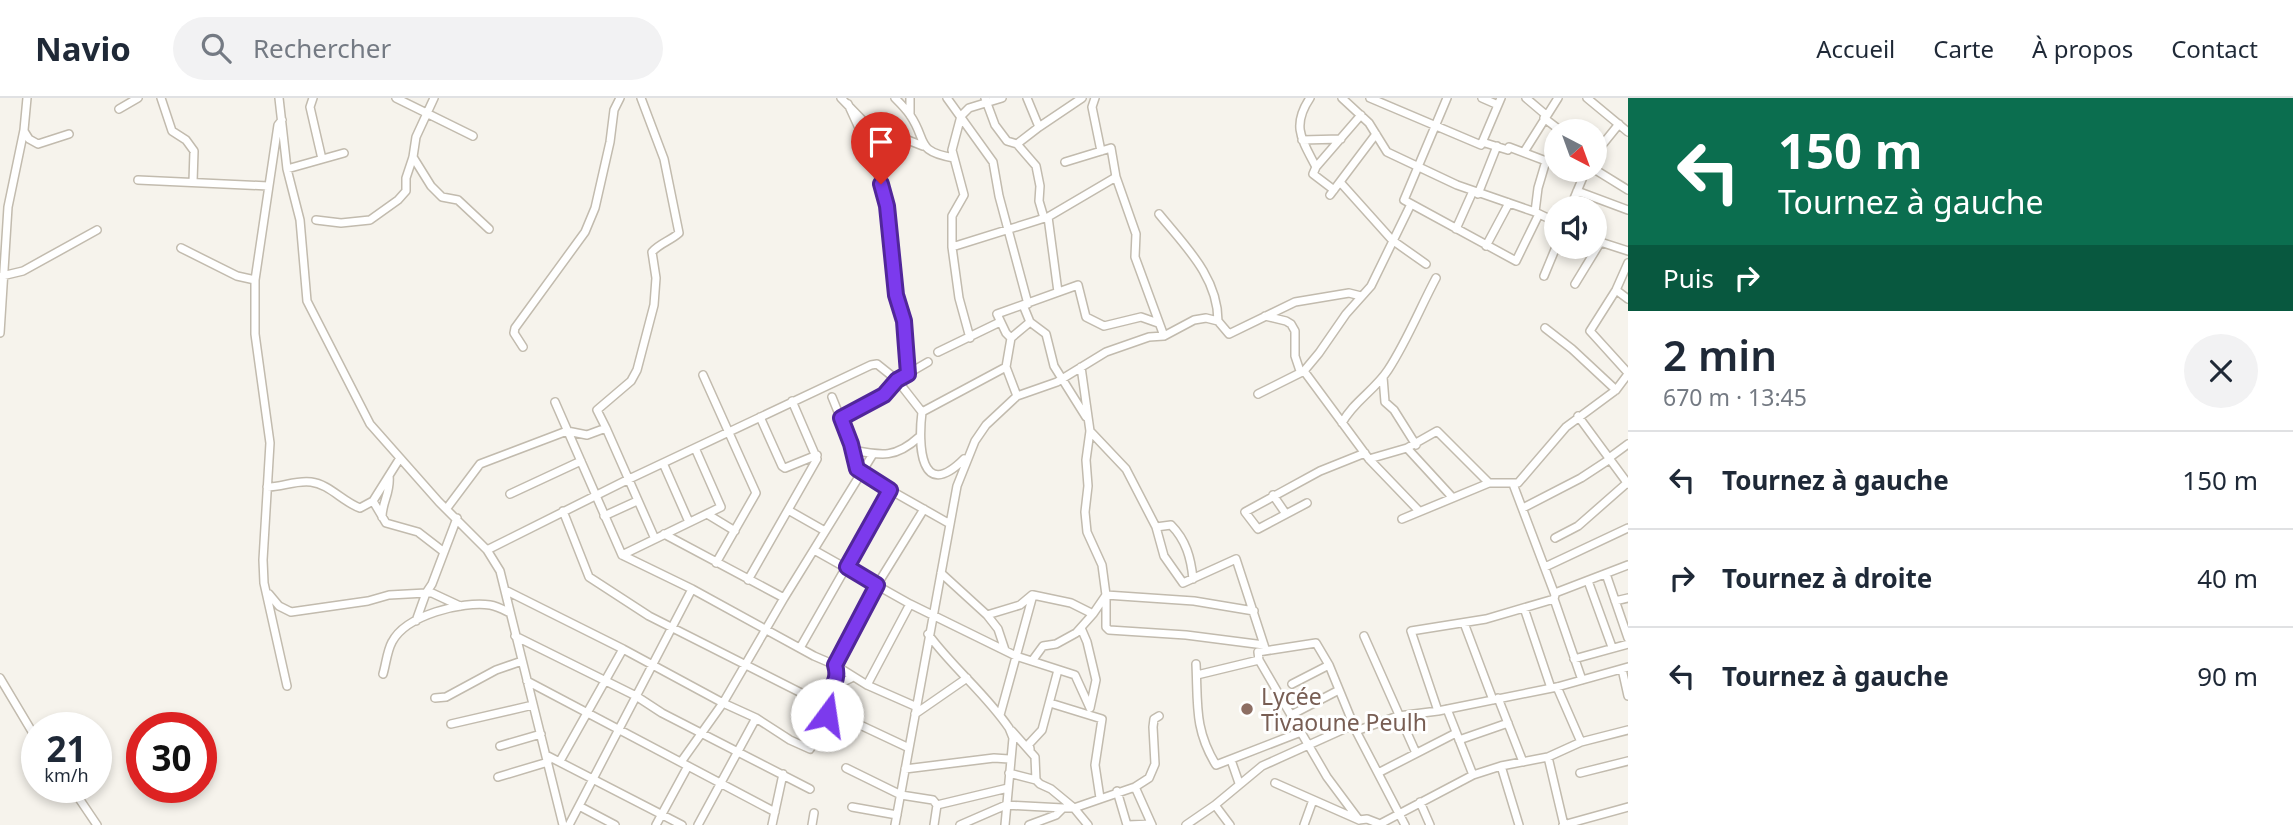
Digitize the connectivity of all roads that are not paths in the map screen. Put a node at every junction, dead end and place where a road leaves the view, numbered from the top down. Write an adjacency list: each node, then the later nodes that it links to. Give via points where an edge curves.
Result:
1 (27, 98): 40 (street)
2 (138, 98): 29 (street)
3 (161, 98): 69 (street, via 172,131 194,151)
4 (279, 98): 36 (street)
5 (313, 98): 57 (street, via 310,107)
6 (396, 98): 30 (street)
7 (434, 98): 30 (street)
8 (620, 98): 117 (street, via 595,208 585,232 515,328)
9 (641, 98): 141 (street, via 664,159 679,233 652,252 654,305 637,370 631,381 597,410)
10 (841, 98): 28 (street)
11 (895, 98): 31 (street)
12 (910, 98): 31 (street)
13 (947, 98): 33 (street)
14 (1002, 98): 26 (street)
15 (1027, 98): 39 (street)
16 (1082, 98): 39 (street)
17 (1095, 98): 52 (street, via 1092,107)
18 (1310, 98): 47 (street, via 1300,115)
19 (1342, 98): 32 (street)
20 (1370, 98): 38 (street)
21 (1447, 98): 38 (street)
22 (1482, 98): 27 (street)
23 (1526, 98): 34 (street)
24 (1558, 98): 34 (street)
25 (1587, 98): 37 (street)
26 (986, 100): 33 (street); 49 (street, via 995,125 1007,141)
27 (1499, 101): 48 (street)
28 (848, 104): 50 (street, via 874,132); 123 (street, via 874,161 887,206)
29 (120, 109)
30 (427, 113): 44 (street); 55 (street, via 415,137)
31 (910, 115): 50 (street)
32 (1361, 115): 43 (street); 45 (street)
33 (961, 116): 56 (street); 86 (street, via 993,162)
34 (1545, 116): 35 (street); 53 (street)
35 (1548, 119)
36 (282, 120): 63 (street); 70 (street)
37 (1619, 124): 41 (street); 46 (street)
38 (1436, 126): 48 (street); 61 (street)
39 (1039, 127): 49 (street)
40 (24, 130): 42 (street, via 38,144); 97 (street, via 8,207)
41 (1628, 132)
42 (69, 134)
43 (1376, 134): 61 (street, via 1387,152); 67 (street)
44 (472, 136)
45 (1341, 139): 47 (street); 60 (street)
46 (1607, 139)
47 (1302, 140): 60 (street)
48 (1482, 142): 51 (street)
49 (1017, 144): 81 (street, via 1036,166 1039,201)
50 (923, 146): 56 (street)
51 (1497, 146): 53 (street); 73 (street)
52 (1101, 150): 59 (street); 64 (street, via 1111,148)
53 (1524, 152): 58 (street)
54 (344, 153): 57 (street)
55 (413, 157): 82 (street, via 406,191 376,217 341,223); 83 (street, via 442,197 458,200)
56 (954, 158): 90 (street, via 964,195 952,216)
57 (322, 159): 63 (street)
58 (1544, 160)
59 (1065, 162)
60 (1316, 167): 67 (street, via 1313,174 1332,192)
61 (1419, 167): 73 (street); 76 (street, via 1404,200)
62 (1544, 168): 78 (street)
63 (287, 169): 155 (street, via 300,220 307,301 370,424)
64 (1116, 177): 81 (street); 111 (street, via 1136,234 1135,257)
65 (1607, 177): 71 (street)
66 (138, 180): 69 (street)
67 (1340, 182): 87 (street)
68 (1580, 182): 72 (street)
69 (193, 183): 70 (street)
70 (268, 187): 100 (street)
71 (1628, 190)
72 (1577, 191): 74 (street); 77 (street)
73 (1476, 192): 75 (street); 84 (street)
74 (1575, 196)
75 (1509, 203): 78 (street); 89 (street)
76 (1411, 204): 84 (street); 87 (street)
77 (1628, 211)
78 (1537, 213): 80 (street); 89 (street, via 1516,261)
79 (1158, 214): 108 (street, via 1206,273)
80 (1544, 216)
81 (1046, 218): 86 (street); 103 (street)
82 (316, 220)
83 (489, 229)
84 (1456, 229): 89 (street)
85 (97, 230): 97 (street, via 23,271)
86 (1009, 230): 90 (street); 106 (street)
87 (1392, 240): 96 (street); 104 (street, via 1371,286)
88 (1607, 244): 92 (street)
89 (1486, 246)
90 (953, 247): 115 (street)
91 (181, 248): 100 (street)
92 (1628, 251)
93 (1551, 259): 98 (street)
94 (1588, 259): 101 (street)
95 (1628, 263): 102 (street)
96 (1426, 264)
97 (2, 276): 113 (street)
98 (1544, 276)
99 (1436, 278): 126 (street)
100 (255, 280): 167 (street, via 256,334 270,443)
101 (1575, 284)
102 (1616, 290): 105 (street); 124 (street, via 1590,331)
103 (1058, 292): 106 (street); 111 (street, via 1080,285 1086,317 1104,326 1142,317)
104 (1361, 296): 107 (street, via 1349,293 1308,299); 122 (street)
105 (1628, 299)
106 (1026, 304): 109 (street, via 997,314); 110 (street)
107 (1265, 315): 108 (street, via 1229,334); 122 (street, via 1291,324)
108 (1218, 321): 114 (street, via 1194,320)
109 (1000, 322): 115 (street); 116 (street)
110 (1030, 322): 116 (street); 127 (street, via 1046,334 1054,366)
111 (1158, 323): 114 (street)
112 (1545, 328): 129 (street)
113 (0, 333)
114 (1164, 336): 121 (street, via 1117,348)
115 (970, 338): 118 (street)
116 (1011, 338): 120 (street)
117 (523, 347)
118 (938, 352)
119 (928, 362): 123 (street)
120 (1006, 367): 131 (street); 135 (street)
121 (1081, 367): 127 (street); 139 (street)
122 (1302, 371): 130 (street); 140 (street)
123 (908, 374): 128 (street)
124 (1628, 374): 129 (street)
125 (703, 375): 144 (street)
126 (1383, 377): 140 (street); 147 (street, via 1385,402)
127 (1063, 378): 131 (street); 139 (street)
128 (897, 380): 133 (street, via 871,365); 135 (street); 138 (street, via 884,395)
129 (1616, 390): 136 (street)
130 (1258, 394)
131 (1017, 396): 152 (street, via 986,425)
132 (832, 397): 138 (street)
133 (792, 401): 137 (street); 153 (street)
134 (555, 402): 142 (street)
135 (922, 412): 145 (street)
136 (1578, 416): 156 (street); 166 (street, via 1522,480)
137 (760, 417): 144 (street); 159 (street, via 782,466)
138 (841, 418): 150 (street)
139 (1088, 420): 143 (street)
140 (1342, 423): 154 (street)
141 (606, 429): 142 (street, via 587,435); 163 (street)
142 (567, 431): 157 (street); 176 (street, via 480,464)
143 (1090, 431): 190 (street, via 1126,469); 217 (street, via 1084,512 1087,532 1102,565)
144 (729, 432): 148 (street); 192 (street, via 756,493)
145 (919, 437): 151 (street, via 902,450); 152 (street, via 931,474 953,470)
146 (1628, 444): 156 (street)
147 (1416, 445): 149 (street); 165 (street, via 1437,431)
148 (695, 448): 158 (street); 182 (street, via 721,507)
149 (1407, 448): 154 (street); 172 (street)
150 (853, 450): 151 (street); 160 (street)
151 (873, 454): 160 (street)
152 (970, 454): 189 (street, via 957,486)
153 (817, 455): 159 (street); 162 (street)
154 (1367, 456): 170 (street, via 1320,471); 181 (street)
155 (400, 458): 161 (street); 176 (street)
156 (1609, 458): 164 (street); 177 (street)
157 (581, 461): 169 (street); 171 (street)
158 (663, 463): 163 (street); 188 (street)
159 (797, 463): 162 (street)
160 (860, 473): 168 (street); 193 (street)
161 (389, 475): 173 (street); 185 (street)
162 (808, 475): 179 (street)
163 (627, 480): 171 (street); 174 (street)
164 (1627, 480): 195 (street, via 1573,530)
165 (1489, 483): 166 (street); 172 (street)
166 (1513, 484): 177 (street)
167 (267, 487): 173 (street, via 313,482 360,508); 214 (street)
168 (890, 490): 178 (street); 203 (street)
169 (510, 494)
170 (1273, 495): 183 (street); 183 (street, via 1245,512 1258,529)
171 (595, 496): 180 (street); 184 (street)
172 (1452, 497): 181 (street)
173 (373, 501): 185 (street)
174 (637, 501): 184 (street); 196 (street)
175 (1307, 503): 183 (street)
176 (447, 508): 186 (street)
177 (1523, 508): 204 (street)
178 (924, 509): 189 (street); 211 (street)
179 (788, 510): 193 (street); 208 (street)
180 (563, 511): 197 (street); 233 (street, via 589,577)
181 (1419, 511): 187 (street)
182 (707, 514): 188 (street); 192 (street)
183 (1286, 514)
184 (604, 516): 200 (street)
185 (382, 517): 199 (street, via 386,523 418,532)
186 (457, 518): 197 (street); 199 (street)
187 (1402, 519)
188 (689, 522): 194 (street)
189 (950, 524): 205 (street)
190 (1156, 527): 207 (street, via 1171,525 1177,531 1188,551); 210 (street, via 1164,556)
191 (1628, 528): 204 (street)
192 (735, 531): 201 (street)
193 (825, 531): 198 (street)
194 (664, 534): 196 (street); 201 (street)
195 (1555, 538)
196 (654, 539): 200 (street)
197 (488, 550): 213 (street)
198 (814, 550): 203 (street); 219 (street)
199 (444, 552): 215 (street)
200 (622, 555): 212 (street)
201 (716, 563): 208 (street)
202 (1628, 565): 206 (street)
203 (847, 567): 211 (street); 241 (street)
204 (1545, 567): 218 (street)
205 (941, 573): 228 (street); 230 (street)
206 (1606, 574): 209 (street); 222 (street)
207 (1193, 579): 210 (street); 226 (street, via 1236,558)
208 (748, 580): 219 (street)
209 (1588, 581): 218 (street); 243 (street)
210 (1183, 583): 221 (street)
211 (877, 585): 223 (street); 253 (street)
212 (692, 589): 233 (street); 235 (street)
213 (505, 590): 227 (street); 244 (street)
214 (266, 592): 215 (street, via 291,612); 269 (street)
215 (426, 593): 224 (street); 231 (street)
216 (1033, 595): 229 (street, via 1072,603); 230 (street, via 1020,605); 246 (street)
217 (1106, 595): 221 (street); 229 (street); 242 (street, via 1108,630 1186,635)
218 (1554, 596): 225 (street); 247 (street)
219 (784, 598): 235 (street)
220 (1628, 598): 222 (street)
221 (1178, 600): 226 (street)
222 (1615, 601): 237 (street)
223 (910, 604): 228 (street); 268 (street)
224 (460, 606): 227 (street, via 492,605); 231 (street)
225 (1524, 608): 232 (street); 270 (street)
226 (1254, 611): 242 (street)
227 (510, 613): 238 (street)
228 (933, 614): 236 (street); 245 (street)
229 (1093, 614): 234 (street)
230 (987, 615): 245 (street)
231 (416, 621): 258 (street, via 391,643)
232 (1464, 623): 275 (street); 283 (street, via 1411,631)
233 (671, 628): 252 (street); 255 (street)
234 (1081, 628): 250 (street, via 1066,640 1043,646); 284 (street, via 1096,680)
235 (766, 630): 241 (street); 255 (street)
236 (929, 634): 262 (street); 282 (street)
237 (1627, 634)
238 (515, 636): 249 (street); 265 (street)
239 (1364, 636): 289 (street)
240 (1628, 644): 243 (street)
241 (800, 648): 253 (street)
242 (1265, 648): 248 (street, via 1258,652); 254 (street, via 1316,643)
243 (1612, 648): 247 (street)
244 (623, 649): 252 (street); 265 (street)
245 (1005, 650): 246 (street)
246 (1016, 656): 250 (street); 286 (street)
247 (1574, 659): 263 (street)
248 (1259, 660): 259 (street); 287 (street)
249 (522, 661): 264 (street); 274 (street)
250 (1032, 661): 257 (street)
251 (1196, 664): 259 (street)
252 (652, 665): 272 (street); 276 (street)
253 (835, 665): 260 (street); 267 (street)
254 (1329, 665): 266 (street); 271 (street)
255 (744, 666): 276 (street); 279 (street)
256 (1625, 668): 263 (street); 273 (street)
257 (1058, 670): 277 (street); 284 (street, via 1075,675)
258 (383, 674)
259 (1197, 674): 311 (street, via 1204,745 1216,765)
260 (853, 677): 267 (street); 268 (street)
261 (0, 678): 285 (street)
262 (967, 678): 282 (street); 286 (street)
263 (1582, 680): 270 (street)
264 (527, 681): 278 (street); 281 (street)
265 (606, 682): 272 (street); 281 (street)
266 (1292, 684)
267 (835, 685): 279 (street)
268 (867, 685): 282 (street)
269 (287, 686)
270 (1554, 687): 275 (street); 301 (street)
271 (1339, 691): 287 (street); 294 (street)
272 (636, 696): 295 (street); 299 (street)
273 (1628, 696)
274 (435, 698)
275 (1495, 699): 280 (street); 291 (street)
276 (723, 703): 290 (street); 299 (street)
277 (1050, 703): 284 (street); 305 (street)
278 (533, 705): 292 (street); 298 (street)
279 (825, 705): 290 (street, via 824,724 810,749); 304 (street)
280 (1447, 709): 283 (street); 300 (street)
281 (588, 711): 295 (street); 312 (street)
282 (916, 711): 304 (street)
283 (1438, 711): 289 (street)
284 (1089, 712): 335 (street, via 1101,719 1095,765)
285 (21, 713)
286 (1000, 715): 293 (street)
287 (1291, 715): 297 (street)
288 (1159, 716): 330 (street, via 1153,727 1153,772)
289 (1398, 716): 294 (street); 307 (street)
290 (756, 718): 306 (street)
291 (1508, 723): 300 (street); 314 (street)
292 (451, 724)
293 (1009, 728): 305 (street); 310 (street, via 1013,738)
294 (1355, 728): 302 (street); 320 (street)
295 (619, 729): 315 (street); 325 (street)
296 (1628, 730): 301 (street)
297 (1301, 732): 302 (street); 311 (street)
298 (541, 734): 303 (street); 309 (street)
299 (702, 734): 306 (street); 315 (street)
300 (1457, 736): 307 (street); 323 (street)
301 (1580, 743): 308 (street)
302 (1308, 745): 328 (street, via 1262,766); 352 (street)
303 (500, 746)
304 (909, 748): 318 (street)
305 (1030, 749): 326 (street, via 1037,764)
306 (738, 750): 321 (street); 327 (street)
307 (1416, 753): 320 (street)
308 (1548, 757): 314 (street); 376 (street)
309 (547, 758): 312 (street); 324 (street); 355 (street)
310 (1010, 759): 318 (street); 319 (street)
311 (1231, 760): 328 (street)
312 (560, 761): 325 (street)
313 (1628, 761): 322 (street)
314 (1523, 762): 316 (street)
315 (685, 764): 327 (street); 350 (street)
316 (1501, 766): 323 (street); 375 (street)
317 (846, 768): 334 (street)
318 (905, 769): 334 (street)
319 (1009, 773): 326 (street); 331 (street)
320 (1378, 773): 349 (street)
321 (783, 774): 332 (street); 347 (street)
322 (1580, 774)
323 (1474, 775): 337 (street)
324 (498, 777)
325 (593, 779): 340 (street); 350 (street)
326 (1036, 780): 346 (street)
327 (721, 783): 347 (street); 360 (street)
328 (1239, 783): 339 (street)
329 (1275, 783): 336 (street)
330 (1135, 787): 333 (street); 353 (street)
331 (1008, 788): 341 (street); 342 (street)
332 (810, 789)
333 (1117, 791): 335 (street); 369 (street)
334 (901, 795): 341 (street, via 933,800); 351 (street)
335 (1100, 798): 346 (street)
336 (1312, 800): 352 (street); 372 (street)
337 (1420, 802): 349 (street); 374 (street)
338 (82, 803): 354 (street)
339 (1215, 805): 370 (street); 371 (street)
340 (579, 806): 356 (street); 357 (street)
341 (937, 806): 364 (street)
342 (1006, 806): 345 (street); 365 (street); 366 (street)
343 (852, 807): 351 (street)
344 (1628, 807): 376 (street)
345 (1063, 808): 346 (street); 367 (street)
346 (1074, 808): 368 (street)
347 (775, 812): 361 (street)
348 (814, 813): 362 (street)
349 (1399, 813): 352 (street, via 1380,824 1367,819); 373 (street)
350 (662, 814): 358 (street); 359 (street)
351 (897, 815): 363 (street)
352 (1358, 823)
353 (1152, 824): 369 (street)
354 (97, 825)
355 (563, 825)
356 (569, 825)
357 (615, 825)
358 (656, 825)
359 (682, 825)
360 (698, 825)
361 (772, 825)
362 (812, 825)
363 (895, 825)
364 (934, 825)
365 (960, 825)
366 (1004, 825)
367 (1029, 825)
368 (1088, 825)
369 (1127, 825)
370 (1186, 825)
371 (1230, 825)
372 (1304, 825)
373 (1405, 825)
374 (1430, 825)
375 (1518, 825)
376 (1563, 825)

